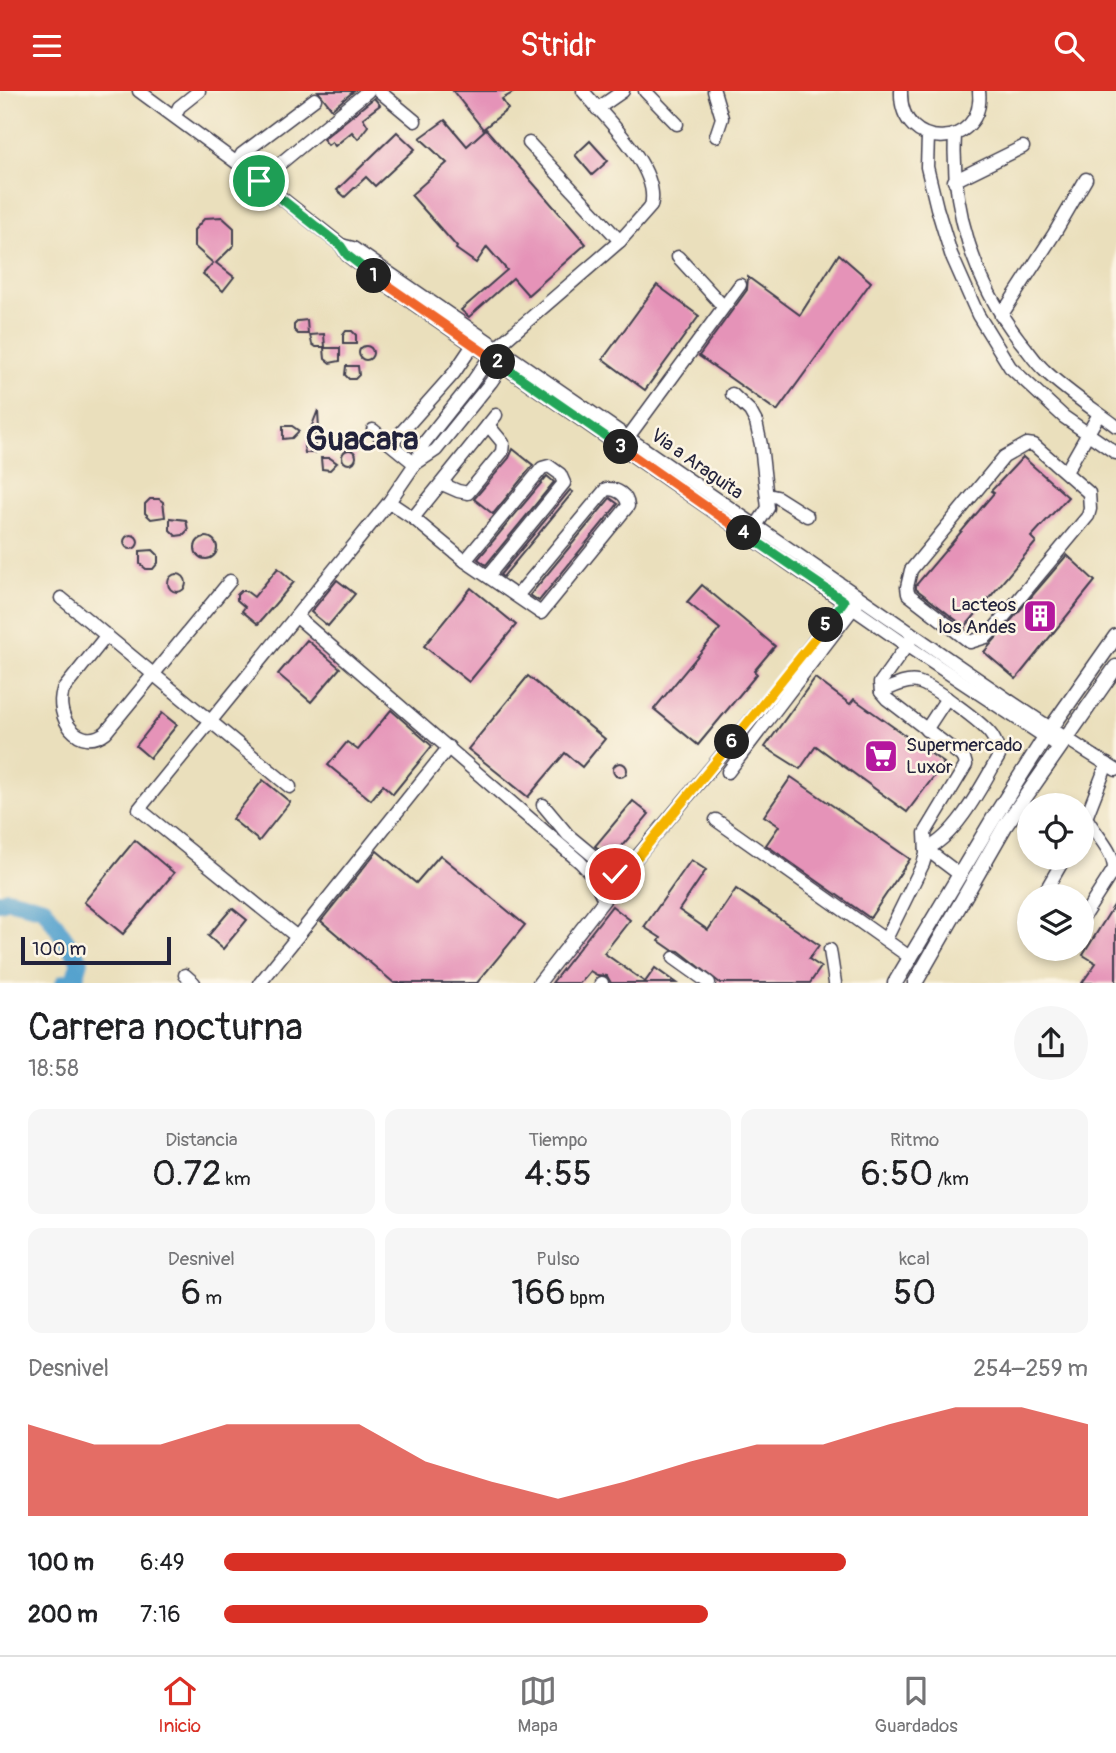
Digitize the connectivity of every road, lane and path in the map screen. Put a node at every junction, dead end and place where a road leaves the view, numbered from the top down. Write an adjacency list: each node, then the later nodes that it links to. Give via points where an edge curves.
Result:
1 (139, 91): 13 (street, Via a Araguita)
2 (199, 91): 13 (street)
3 (368, 91): 23 (street)
4 (379, 91): 14 (street)
5 (583, 91): 12 (street)
6 (623, 91): 12 (street)
7 (645, 91): 15 (street)
8 (714, 91): 17 (street, via 722,118)
9 (901, 91): 18 (street, via 906,118)
10 (979, 91): 16 (street, via 976,115)
11 (314, 99): 21 (street, via 242,154)
12 (597, 109): 25 (street, via 638,158 651,186 651,206)
13 (175, 116): 21 (street, Via a Araguita)
14 (415, 121)
15 (677, 124)
16 (955, 135): 18 (street); 24 (street)
17 (716, 136)
18 (928, 136): 37 (street, via 927,167 937,208 978,315 1010,367)
19 (529, 143): 25 (street)
20 (1023, 147): 24 (street)
21 (237, 163): 23 (street, Via a Araguita)
22 (1086, 179): 29 (street)
23 (259, 181): 30 (street, Via a Araguita, via 375,277)
24 (954, 181): 29 (street, via 977,267)
25 (620, 241): 31 (street)
26 (678, 257): 28 (street)
27 (740, 285): 28 (street)
28 (723, 306): 38 (street)
29 (1001, 316): 34 (street, via 1042,369)
30 (477, 341): 31 (street, Via a Araguita); 39 (street)
31 (493, 352): 32 (street, Via a Araguita); 41 (street, via 424,443)
32 (505, 361): 38 (street, Via a Araguita); 41 (street, via 436,450)
33 (732, 394): 44 (street, via 756,422)
34 (1099, 414): 35 (street); 37 (street)
35 (1116, 426)
36 (373, 430): 39 (street)
37 (1088, 433): 40 (street); 42 (street)
38 (624, 443): 48 (street, Via a Araguita)
39 (391, 444): 41 (street)
40 (1116, 453)
41 (415, 464): 45 (street)
42 (1066, 472): 42 (street, via 1034,445 1004,457 911,571 908,594 970,642 986,637 1088,516 1088,493)
43 (442, 484): 43 (street, via 468,492 502,452 503,443 492,420); 47 (street)
44 (768, 495): 46 (street); 48 (street, via 768,509)
45 (389, 502): 47 (street); 55 (street)
46 (807, 516)
47 (414, 518): 49 (street)
48 (752, 532): 54 (street, Via a Araguita)
49 (465, 561): 50 (street); 50 (street, via 542,468 549,466 564,482)
50 (488, 576): 52 (street)
51 (230, 580): 60 (street)
52 (516, 596): 52 (street, via 541,613 628,506 627,499 606,488)
53 (61, 597): 56 (street)
54 (852, 600): 58 (street, Via a Araguita); 69 (street); 72 (street, via 622,874 615,874 568,835)
55 (296, 617): 63 (street); 67 (street)
56 (107, 635): 60 (street); 60 (street, via 63,690 63,719 71,729 91,739 99,737)
57 (1116, 636): 65 (main road)
58 (910, 641): 61 (street, via 880,683); 65 (street, Via a Araguita)
59 (1116, 667): 66 (main road)
60 (155, 673): 63 (street)
61 (881, 692): 62 (street, via 914,681); 64 (street)
62 (947, 698): 64 (street); 75 (street, via 991,734 999,756 954,827)
63 (210, 722): 70 (street); 78 (street, via 139,809)
64 (926, 730): 75 (street, via 964,758 966,765 925,833)
65 (1049, 732): 66 (street, Via a Araguita); 76 (main road)
66 (1064, 742): 68 (street, Via a Araguita); 88 (main road, via 1005,826)
67 (449, 747): 78 (street); 84 (street, via 580,862 601,892 604,900)
68 (1111, 767): 71 (street)
69 (728, 772)
70 (290, 787)
71 (1094, 802)
72 (543, 805)
73 (716, 820): 79 (street)
74 (1094, 835): 77 (street, via 1107,850 1114,869)
75 (926, 849): 76 (street); 79 (street)
76 (959, 874): 82 (main road)
77 (1094, 900)
78 (297, 937): 83 (street)
79 (886, 939): 82 (street)
80 (830, 950): 86 (street)
81 (674, 958): 85 (street)
82 (911, 958): 87 (main road)
83 (260, 983)
84 (539, 983)
85 (709, 983)
86 (835, 983)
87 (895, 983)
88 (915, 983)

